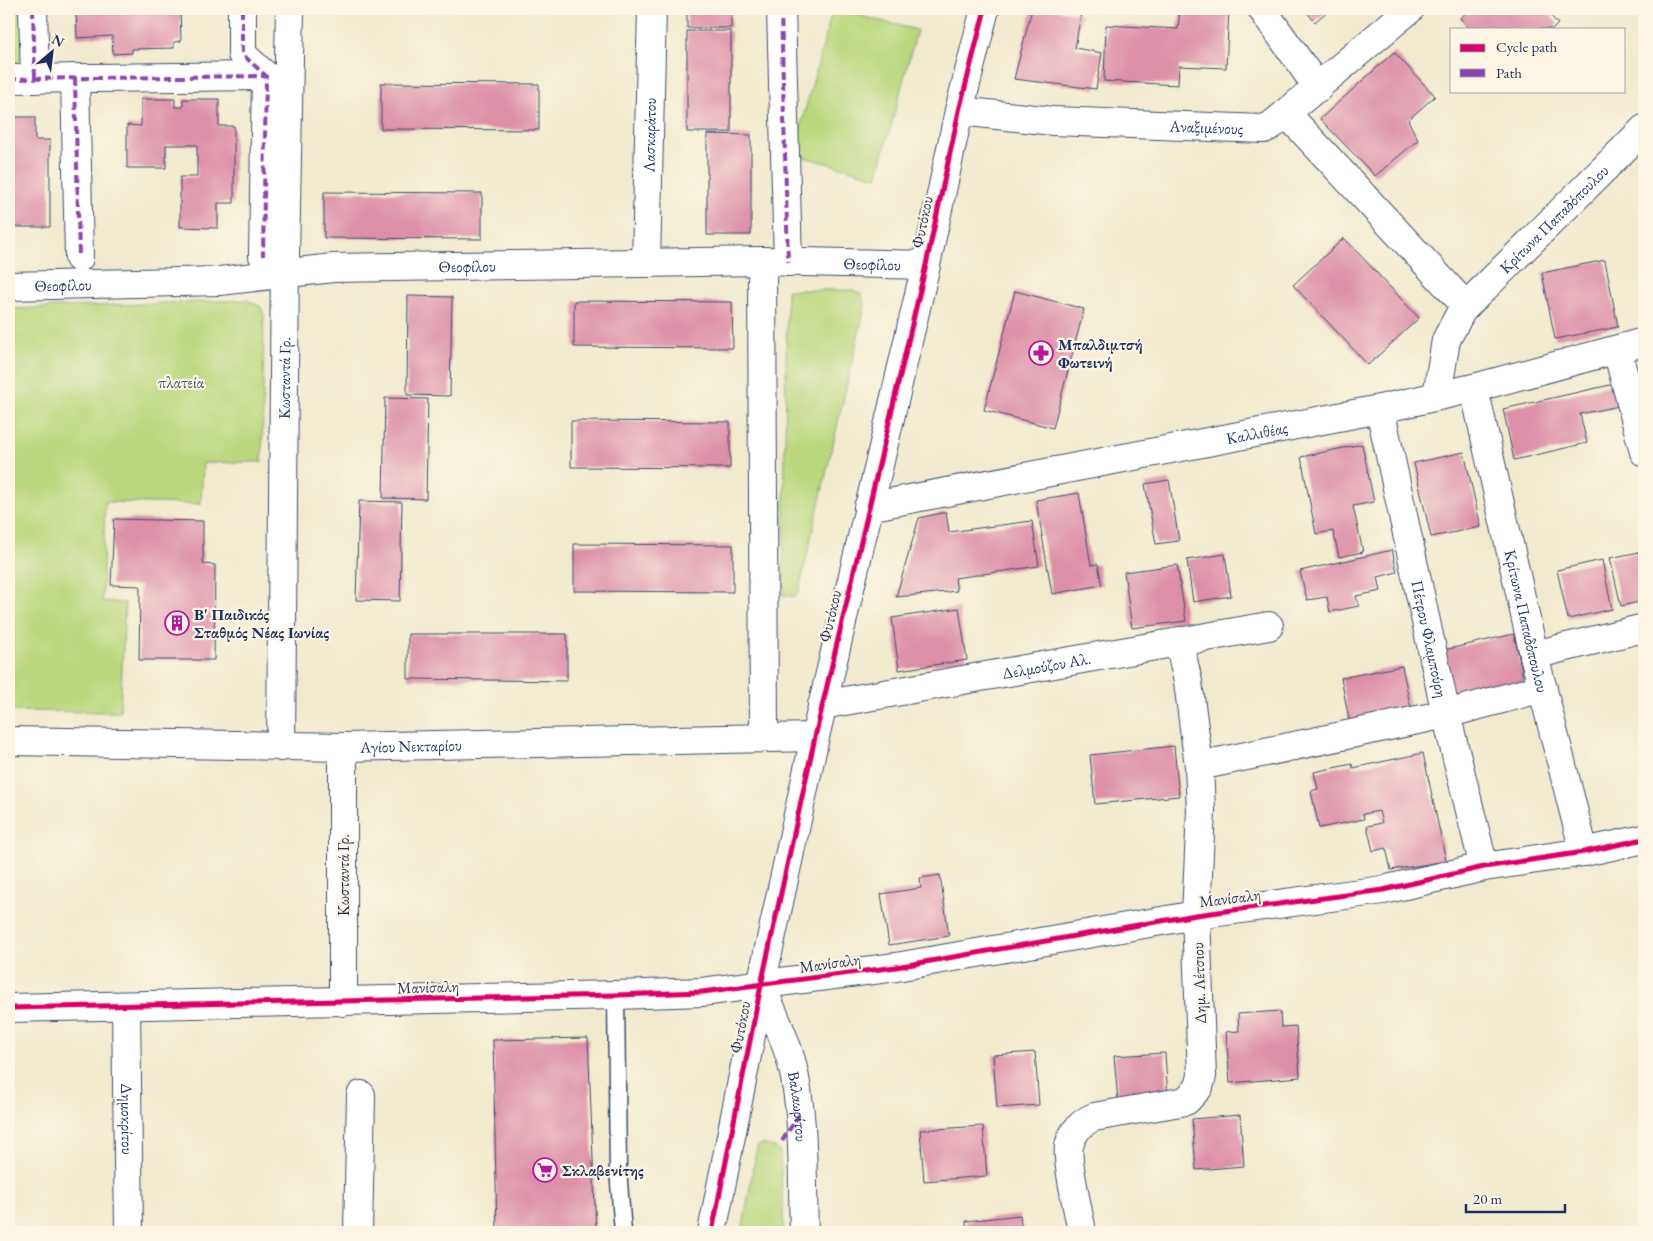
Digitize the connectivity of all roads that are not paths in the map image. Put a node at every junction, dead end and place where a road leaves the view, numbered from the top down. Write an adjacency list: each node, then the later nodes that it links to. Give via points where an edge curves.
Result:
1 (33, 9): 11 (street)
2 (242, 9): 9 (street, via 242,54)
3 (290, 9): 21 (street, Κωσταντά Γρ.)
4 (652, 9): 19 (street, Λασκαράτου)
5 (781, 9): 18 (street)
6 (986, 9): 13 (street, Φυτόκου)
7 (1262, 9): 12 (street)
8 (1410, 9): 12 (street, Αναξιμένους)
9 (266, 76): 10 (street); 16 (street)
10 (75, 78): 11 (street); 17 (street)
11 (22, 79)
12 (1318, 88): 14 (street, Αναξιμένους)
13 (959, 111): 14 (street, Αναξιμένους, via 1053,121 1253,130 1272,125); 20 (street, Φυτόκου)
14 (1286, 113): 23 (street)
15 (1644, 129): 23 (street, Κρίτωνα Παπαδόπουλου)
16 (263, 256)
17 (79, 258)
18 (775, 261): 19 (street, Θεοφίλου); 20 (street, Θεοφίλου); 39 (street)
19 (646, 263): 21 (street, Θεοφίλου, via 333,268)
20 (926, 265): 30 (street, Φυτόκου)
21 (285, 273): 22 (street, Θεοφίλου, via 220,281); 41 (street, Κωσταντά Γρ.)
22 (9, 286)
23 (1466, 306): 27 (street, Κρίτωνα Παπαδόπουλου, via 1448,334)
24 (1644, 342): 25 (street, Καλλιθέας)
25 (1617, 350): 26 (street, Καλλιθέας); 29 (street)
26 (1474, 388): 27 (street, Καλλιθέας); 34 (street, Κρίτωνα Παπαδόπουλου)
27 (1437, 395): 28 (street, Καλλιθέας)
28 (1380, 409): 30 (street, Καλλιθέας); 37 (street, Πέτρου Φλαμπούρη)
29 (1644, 452)
30 (868, 507): 36 (street, Φυτόκου)
31 (1269, 626): 33 (street, Δελμούζου Αλ.)
32 (1644, 628): 34 (street)
33 (1179, 641): 36 (street, Δελμούζου Αλ.); 43 (street, Δημ. Λέτσιου)
34 (1534, 655): 35 (street, Κρίτωνα Παπαδόπουλου)
35 (1543, 688): 37 (street); 45 (street, Κρίτωνα Παπαδόπουλου)
36 (822, 705): 38 (street, Φυτόκου)
37 (1446, 714): 43 (street); 46 (street, Πέτρου Φλαμπούρη)
38 (815, 737): 39 (street, Αγίου Νεκταρίου); 48 (street, Φυτόκου)
39 (764, 738): 42 (street, Αγίου Νεκταρίου)
40 (9, 741): 41 (street, Αγίου Νεκταρίου)
41 (281, 747): 42 (street, Αγίου Νεκταρίου)
42 (343, 747): 50 (street, Κωσταντά Γρ.)
43 (1199, 766): 47 (street, Δημ. Λέτσιου, via 1201,811)
44 (1644, 839): 45 (street, Μανίσαλη)
45 (1584, 852): 46 (street, Μανίσαλη)
46 (1484, 867): 47 (street, Μανίσαλη, via 1383,890)
47 (1196, 915): 48 (street, Μανίσαλη, via 896,967); 61 (street, Δημ. Λέτσιου, via 1202,1076 1199,1087 1186,1100 1094,1117 1078,1128 1068,1148)
48 (761, 985): 49 (street, Μανίσαλη, via 702,992); 54 (street, Βαλαωρίτου, via 786,1044 794,1072); 59 (street, Φυτόκου)
49 (616, 995): 50 (street, Μανίσαλη); 58 (lane, via 618,1170)
50 (343, 1002): 51 (street, Μανίσαλη)
51 (126, 1007): 52 (street, Μανίσαλη); 56 (street, Δημοκρίτου)
52 (9, 1008)
53 (361, 1095): 57 (street)
54 (799, 1116): 55 (street); 60 (street, Βαλαωρίτου)
55 (782, 1141)
56 (129, 1232)
57 (358, 1232)
58 (623, 1232)
59 (712, 1232)
60 (804, 1232)
61 (1082, 1232)

